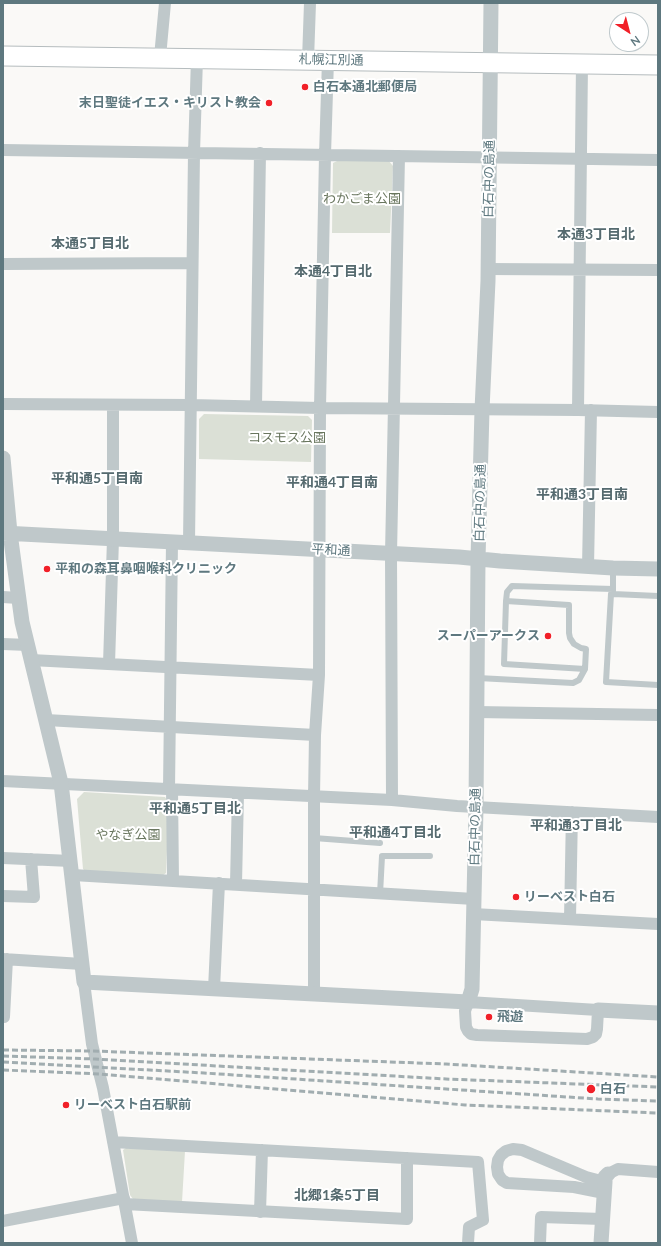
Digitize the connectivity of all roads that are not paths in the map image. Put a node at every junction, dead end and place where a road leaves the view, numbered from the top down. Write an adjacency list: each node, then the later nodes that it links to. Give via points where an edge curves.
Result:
1 (166, 3): 5 (street)
2 (310, 3): 7 (street)
3 (491, 3): 9 (street, 白石中の島通)
4 (3, 56): 5 (highway, 札幌江別通)
5 (160, 57): 6 (highway, 札幌江別通)
6 (197, 58): 7 (highway, 札幌江別通); 13 (street)
7 (308, 60): 8 (highway, 札幌江別通)
8 (328, 60): 9 (highway, 札幌江別通); 15 (street)
9 (490, 62): 10 (highway, 札幌江別通); 17 (street, 白石中の島通)
10 (582, 64): 11 (highway, 札幌江別通); 18 (street)
11 (658, 65)
12 (3, 150): 13 (street)
13 (194, 153): 14 (street); 20 (street)
14 (260, 153): 15 (street); 28 (street)
15 (325, 155): 16 (street); 29 (street)
16 (399, 156): 17 (street); 30 (street)
17 (489, 158): 18 (street); 22 (street, 白石中の島通)
18 (581, 159): 19 (street); 23 (street)
19 (658, 160)
20 (192, 263): 21 (street); 27 (street)
21 (3, 264)
22 (487, 269): 23 (street); 31 (street, 白石中の島通)
23 (580, 269): 24 (street); 32 (street)
24 (658, 270)
25 (3, 404): 26 (street)
26 (113, 405): 27 (street); 37 (street)
27 (190, 405): 28 (street); 39 (street)
28 (256, 406): 29 (street)
29 (320, 408): 30 (street); 40 (street)
30 (395, 408): 31 (street); 41 (street)
31 (482, 410): 32 (street); 42 (street, 白石中の島通)
32 (578, 410): 33 (street)
33 (591, 410): 34 (street); 43 (street)
34 (658, 412)
35 (3, 458): 36 (street)
36 (7, 533): 37 (street, 平和通); 49 (street)
37 (113, 539): 38 (street, 平和通); 54 (street)
38 (172, 542): 39 (street, 平和通); 55 (street)
39 (189, 542): 40 (street, 平和通)
40 (319, 550): 41 (street, 平和通); 57 (street)
41 (391, 554): 42 (street, 平和通); 70 (street)
42 (478, 558): 43 (street, 平和通); 58 (street, 白石中の島通)
43 (588, 567): 44 (street, 平和通)
44 (613, 568): 45 (street, 平和通); 46 (lane)
45 (658, 569)
46 (613, 592): 47 (lane); 50 (lane, via 602,589 512,586 506,592); 59 (lane, via 606,682)
47 (658, 596)
48 (3, 598): 49 (street)
49 (18, 598): 52 (street)
50 (506, 601): 56 (lane, via 569,605 568,633 574,644 586,648); 56 (lane, via 504,664)
51 (3, 644): 52 (street)
52 (28, 645): 53 (street)
53 (31, 660): 54 (street); 62 (street)
54 (109, 664): 55 (street)
55 (171, 667): 57 (street); 63 (street)
56 (585, 669): 58 (lane, via 579,680 573,683)
57 (319, 675): 64 (street)
58 (477, 678): 60 (street, 白石中の島通)
59 (658, 685)
60 (477, 712): 61 (street); 71 (street, 白石中の島通)
61 (658, 715)
62 (46, 720): 63 (street); 66 (street)
63 (170, 728): 64 (street); 67 (street)
64 (315, 735): 69 (street)
65 (3, 781): 66 (street)
66 (61, 783): 67 (street); 79 (street)
67 (171, 789): 68 (street); 80 (street)
68 (238, 793): 69 (street); 82 (street)
69 (314, 797): 70 (street); 74 (street)
70 (392, 800): 71 (street)
71 (476, 807): 72 (street); 86 (street, 白石中の島通)
72 (572, 812): 73 (street); 87 (street)
73 (658, 817)
74 (314, 838): 75 (lane); 83 (street)
75 (380, 843)
76 (430, 856): 84 (lane, via 382,856)
77 (3, 858): 78 (street)
78 (31, 859): 79 (street); 85 (street, via 34,897)
79 (72, 868): 80 (street); 90 (street)
80 (173, 880): 81 (street)
81 (219, 883): 82 (street); 92 (street)
82 (236, 884): 83 (street)
83 (313, 890): 84 (street); 93 (street)
84 (380, 894): 86 (street)
85 (3, 896)
86 (474, 906): 87 (street); 94 (street, 白石中の島通, via 472,989)
87 (570, 919): 88 (street)
88 (658, 924)
89 (5, 959): 90 (street); 97 (street)
90 (82, 964): 91 (street)
91 (84, 982): 92 (street); 98 (street, via 92,1044)
92 (214, 989): 93 (street)
93 (314, 994): 94 (street)
94 (468, 1002): 95 (street); 95 (street, via 465,1011 466,1027 471,1034 477,1035 588,1039 596,1034)
95 (598, 1010): 96 (street)
96 (658, 1013)
97 (4, 1017)
98 (113, 1142): 99 (street); 103 (street)
99 (262, 1150): 100 (street); 104 (street)
100 (407, 1158): 104 (street, via 407,1219); 108 (street, via 478,1162 484,1220 469,1227)
101 (658, 1172): 102 (street, via 618,1169)
102 (605, 1183): 102 (street, via 574,1186 507,1183 502,1180 496,1167 501,1155 506,1151 522,1150); 105 (street)
103 (124, 1201): 104 (street); 106 (street); 107 (street)
104 (260, 1212)
105 (602, 1219): 109 (street, via 541,1217); 110 (street)
106 (3, 1221)
107 (132, 1243)
108 (468, 1243)
109 (540, 1243)
110 (601, 1243)

